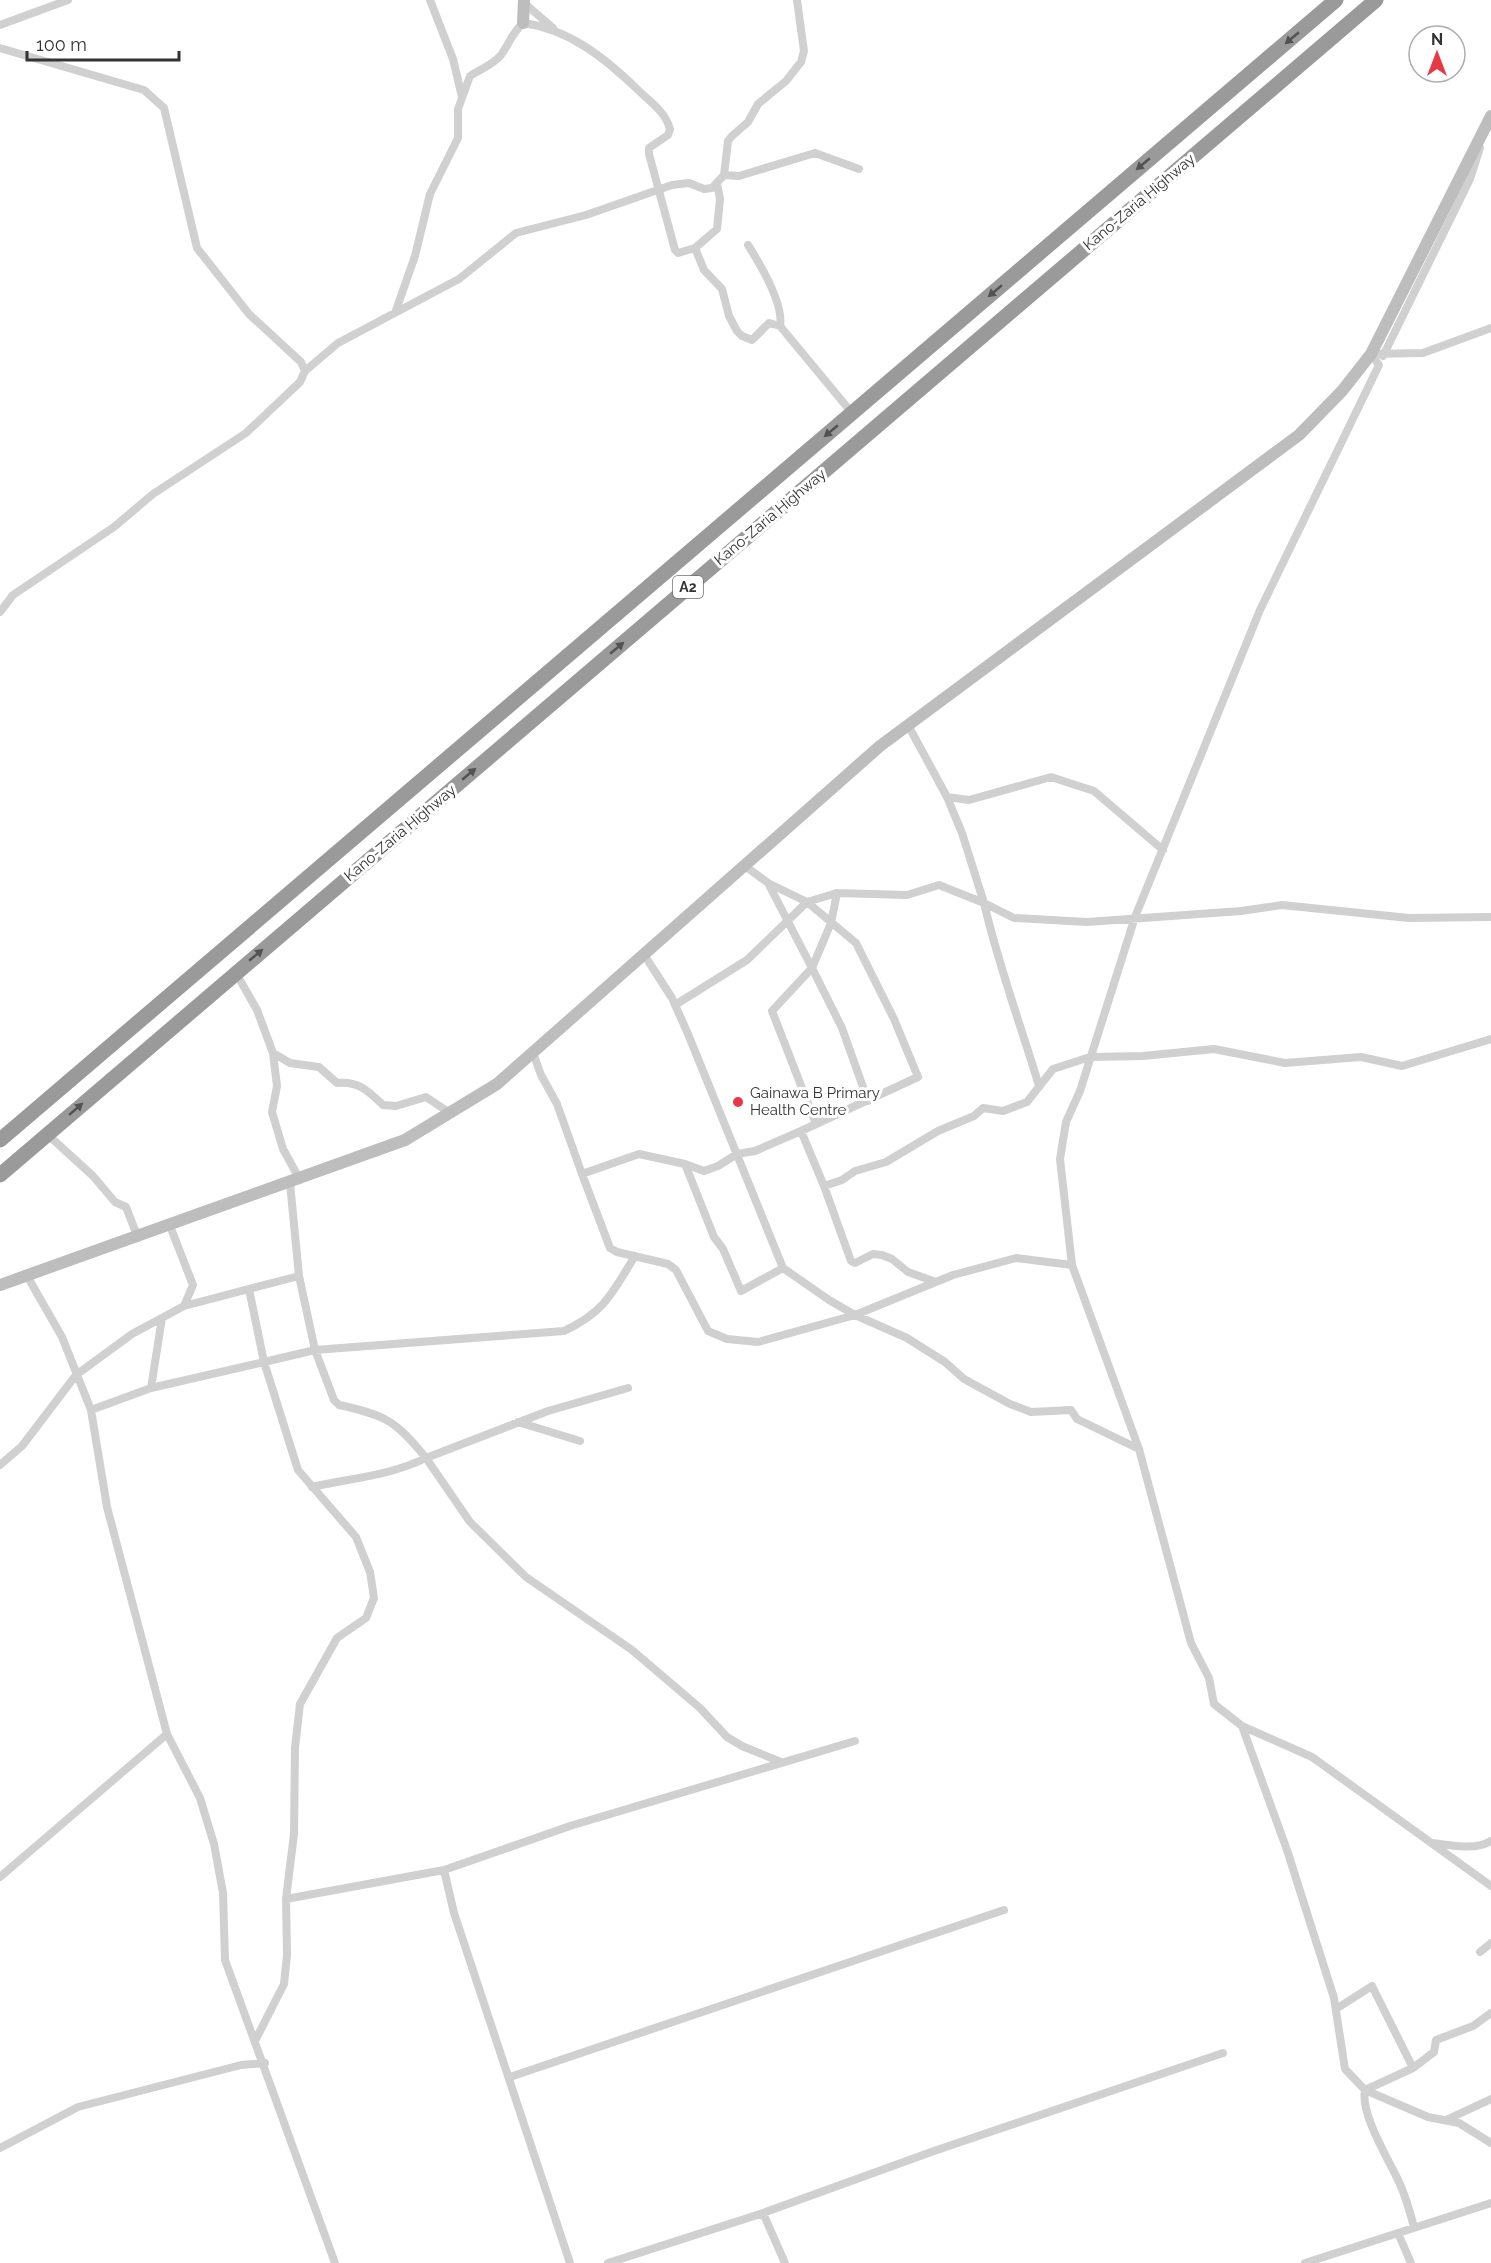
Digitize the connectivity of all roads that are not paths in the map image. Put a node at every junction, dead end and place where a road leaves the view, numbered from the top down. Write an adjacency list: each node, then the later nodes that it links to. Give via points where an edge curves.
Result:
1 (68, 0): 8 (street)
2 (430, 0): 11 (street, via 453,59)
3 (797, 0): 14 (street, via 804,51 801,62 786,81 758,104 748,122 728,141)
4 (1336, 0): 26 (highway, Kano-Zaria Highway / A2, one-way to 26)
5 (1376, 0): 42 (highway, Kano-Zaria Highway / A2, one-way to 5)
6 (524, 2): 7 (street); 9 (street)
7 (522, 23): 9 (street); 11 (street, via 492,64 470,76)
8 (0, 25)
9 (557, 31): 16 (street, via 598,54 668,121 668,135 650,148)
10 (0, 48): 25 (street, via 144,90 164,108 197,248 249,314 301,362)
11 (462, 98): 19 (street, via 458,138 430,194 416,256)
12 (1491, 116): 22 (street); 23 (street, via 1470,179)
13 (859, 170): 14 (street, via 814,153 739,176)
14 (724, 175): 15 (street)
15 (717, 184): 16 (street, via 704,189 689,183); 18 (street, via 717,228)
16 (659, 190): 18 (street, via 675,250 678,253); 19 (street, via 516,233 459,279)
17 (748, 244): 20 (street, via 782,318)
18 (695, 248): 20 (street, via 704,270 722,289 729,316 742,336 752,340 769,323)
19 (395, 313): 25 (street, via 338,343)
20 (780, 326): 26 (street)
21 (1491, 328): 23 (street, via 1423,353)
22 (1371, 354): 23 (street); 24 (street); 28 (street, via 1299,435)
23 (1384, 354): 24 (street)
24 (1379, 365): 30 (street, via 1260,610)
25 (305, 371): 27 (street, via 300,382 246,434 153,494 114,527 13,595)
26 (852, 413): 54 (highway, Kano-Zaria Highway / A2, one-way to 54)
27 (0, 612)
28 (908, 725): 29 (street); 31 (street)
29 (947, 797): 30 (street, via 969,800 1051,777 1094,791); 35 (street)
30 (1163, 850): 36 (street)
31 (745, 866): 32 (street); 40 (street)
32 (768, 883): 34 (street); 38 (street)
33 (837, 893): 34 (street); 35 (street, via 907,895 939,885); 39 (street)
34 (807, 902): 38 (street); 39 (street)
35 (984, 903): 36 (street, via 1014,918 1087,921); 48 (street)
36 (1134, 917): 37 (street, via 1241,912 1282,905 1409,918); 47 (street)
37 (1491, 917)
38 (788, 921): 41 (street); 43 (street, via 747,960)
39 (831, 923): 41 (street); 49 (street, via 856,943 918,1077)
40 (645, 956): 43 (street); 46 (street)
41 (812, 969): 49 (street, via 842,1028); 51 (street, via 772,1011)
42 (236, 973): 45 (street, via 257,1010); 53 (highway, Kano-Zaria Highway / A2, one-way to 42)
43 (675, 1005): 55 (street)
44 (1491, 1039): 47 (street, via 1402,1066 1361,1057 1276,1062 1214,1049)
45 (273, 1053): 50 (street, via 290,1063 319,1067 337,1083 351,1081 364,1087 383,1105 396,1106 426,1096); 59 (street, via 277,1086 272,1112)
46 (533, 1053): 50 (street, via 498,1084); 57 (street, via 557,1104)
47 (1090, 1057): 48 (street, via 1053,1069); 64 (street, via 1066,1122 1060,1159)
48 (1040, 1086): 60 (street, via 1027,1102 1003,1111 983,1108 886,1162)
49 (868, 1101): 51 (street)
50 (450, 1113): 59 (street, via 405,1140)
51 (816, 1124): 52 (street)
52 (801, 1131): 55 (street); 60 (street)
53 (47, 1134): 58 (highway, Kano-Zaria Highway / A2); 62 (street, via 115,1202 126,1207)
54 (0, 1140)
55 (737, 1154): 56 (street, via 705,1171); 65 (street)
56 (685, 1164): 57 (street, via 639,1154); 65 (street, via 741,1291)
57 (582, 1174): 63 (street, via 610,1248)
58 (0, 1175)
59 (295, 1182): 61 (street); 67 (street)
60 (824, 1186): 68 (street, via 851,1261 882,1255 908,1272)
61 (170, 1226): 62 (street); 71 (street, via 194,1285)
62 (138, 1238): 66 (street)
63 (635, 1256): 72 (street, via 668,1264 676,1270 708,1331 727,1339 758,1342); 74 (street, via 605,1303 587,1320 564,1331)
64 (1072, 1265): 68 (street, via 1016,1258); 82 (street)
65 (783, 1268): 72 (street)
66 (26, 1274): 69 (street); 76 (street, via 62,1337)
67 (298, 1276): 70 (street); 74 (street)
68 (936, 1282): 72 (street)
69 (0, 1285)
70 (249, 1289): 71 (street); 75 (street)
71 (184, 1306): 73 (street)
72 (855, 1315): 82 (street, via 907,1338 964,1379 1010,1404 1031,1412 1071,1410 1077,1419)
73 (162, 1318): 76 (street, via 132,1334); 77 (street)
74 (315, 1350): 75 (street); 83 (street, via 339,1405 384,1417 405,1432)
75 (264, 1362): 77 (street); 85 (street, via 298,1470)
76 (76, 1375): 79 (street); 84 (street, via 22,1446)
77 (151, 1388): 79 (street)
78 (628, 1388): 80 (street)
79 (91, 1410): 87 (street, via 107,1507)
80 (517, 1422): 81 (street); 83 (street)
81 (580, 1441)
82 (1139, 1449): 86 (street, via 1191,1643 1209,1678 1214,1704)
83 (426, 1458): 85 (street, via 380,1475); 89 (street, via 470,1522 526,1577 632,1650 700,1708 727,1737)
84 (0, 1465)
85 (312, 1487): 95 (street, via 356,1537 370,1572 374,1598 366,1618 337,1638 300,1704 294,1834)
86 (1242, 1726): 91 (street, via 1312,1757); 99 (street, via 1287,1850)
87 (167, 1734): 93 (street); 101 (street, via 200,1798 214,1844 223,1893 225,1960)
88 (855, 1741): 89 (street)
89 (781, 1762): 92 (street, via 570,1826)
90 (1491, 1841): 91 (street, via 1464,1846)
91 (1432, 1843): 94 (street)
92 (444, 1870): 95 (street); 105 (street, via 454,1913)
93 (0, 1877)
94 (1491, 1886)
95 (285, 1899): 101 (street, via 284,1984)
96 (1004, 1910): 105 (street)
97 (1491, 1943): 98 (street)
98 (1480, 1952)
99 (1336, 2009): 104 (street, via 1372,1986); 106 (street, via 1345,2069)
100 (1491, 2013): 104 (street, via 1473,2026 1436,2040 1434,2052)
101 (256, 2039): 103 (street)
102 (1223, 2053): 112 (street)
103 (265, 2063): 110 (street, via 241,2065 78,2107); 116 (street)
104 (1413, 2068): 106 (street)
105 (510, 2077): 117 (street)
106 (1365, 2090): 108 (street); 113 (street, via 1364,2102 1400,2183)
107 (1491, 2099): 108 (street)
108 (1446, 2121): 109 (street, via 1459,2123)
109 (1491, 2143)
110 (0, 2148)
111 (1491, 2203): 113 (street)
112 (764, 2213): 118 (street); 119 (street)
113 (1414, 2227): 114 (street)
114 (1398, 2233): 115 (street); 122 (street)
115 (1338, 2252): 120 (street); 121 (street)
116 (335, 2263)
117 (570, 2263)
118 (608, 2263)
119 (785, 2263)
120 (1305, 2263)
121 (1337, 2263)
122 (1411, 2263)

